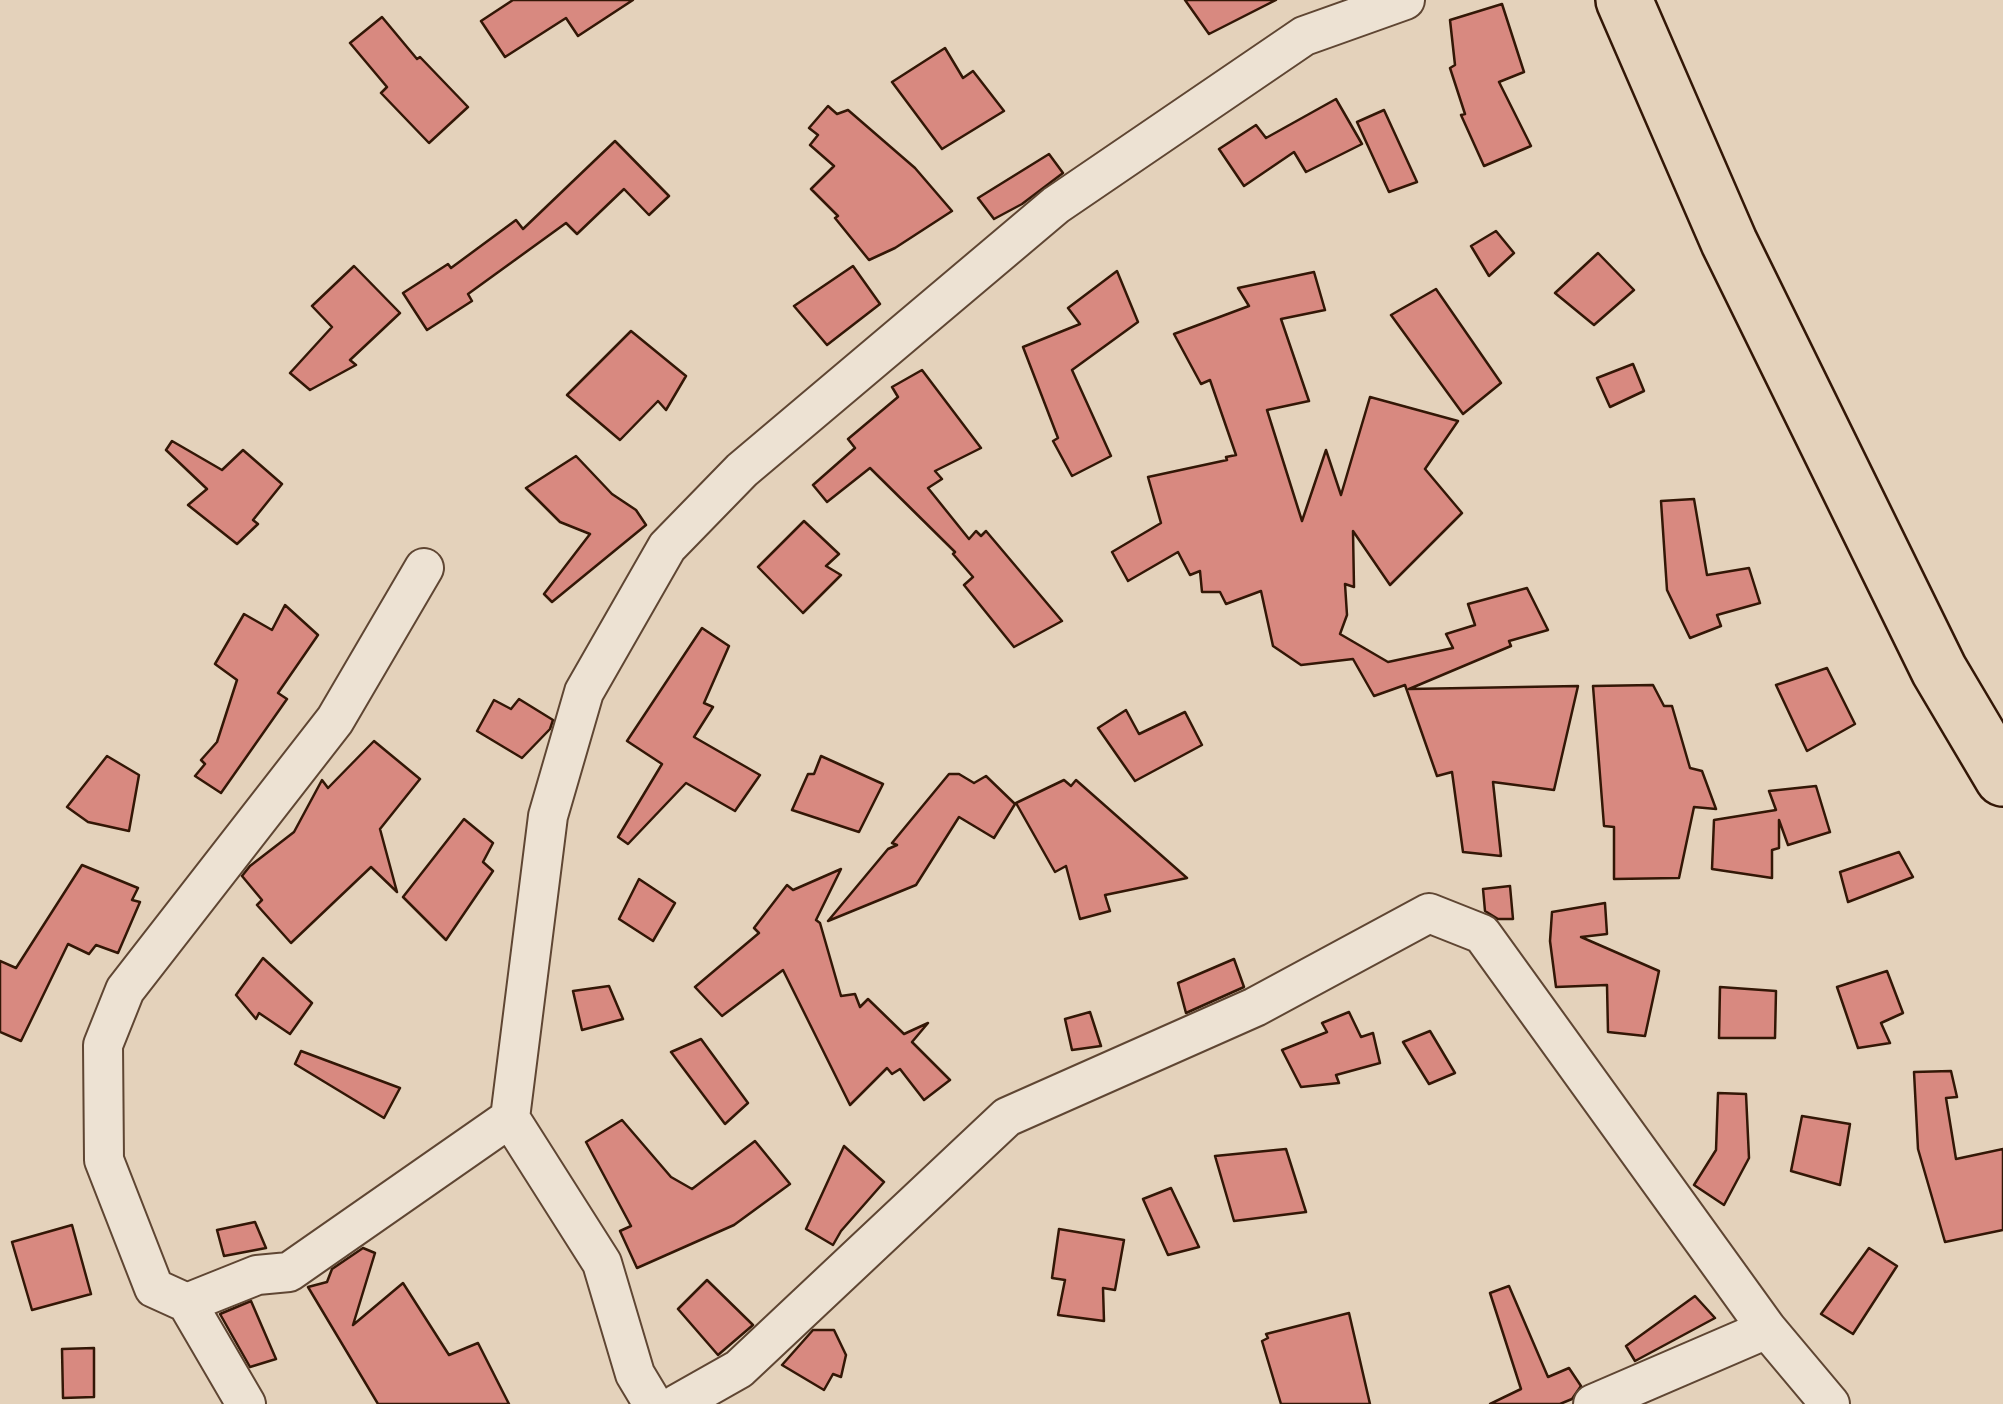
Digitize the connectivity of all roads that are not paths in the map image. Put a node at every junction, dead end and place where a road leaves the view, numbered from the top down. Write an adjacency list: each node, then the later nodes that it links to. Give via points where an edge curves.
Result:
1 (1405, 0): 5 (street, via 1304,36 1056,206 742,470 666,547 584,692 548,816)
2 (1624, 0): 4 (highway, via 1729,242 1939,670)
3 (424, 568): 6 (street, via 335,720 125,990 103,1044 104,1160 154,1288)
4 (2003, 778)
5 (510, 1118): 6 (street, via 289,1272 257,1276); 9 (street, via 602,1262 634,1374)
6 (187, 1303): 8 (street)
7 (1767, 1329): 10 (street, via 1482,934 1429,912 1255,1008 1008,1116 740,1370); 11 (street); 12 (street)
8 (246, 1404)
9 (653, 1404)
10 (678, 1404)
11 (1592, 1404)
12 (1830, 1404)

